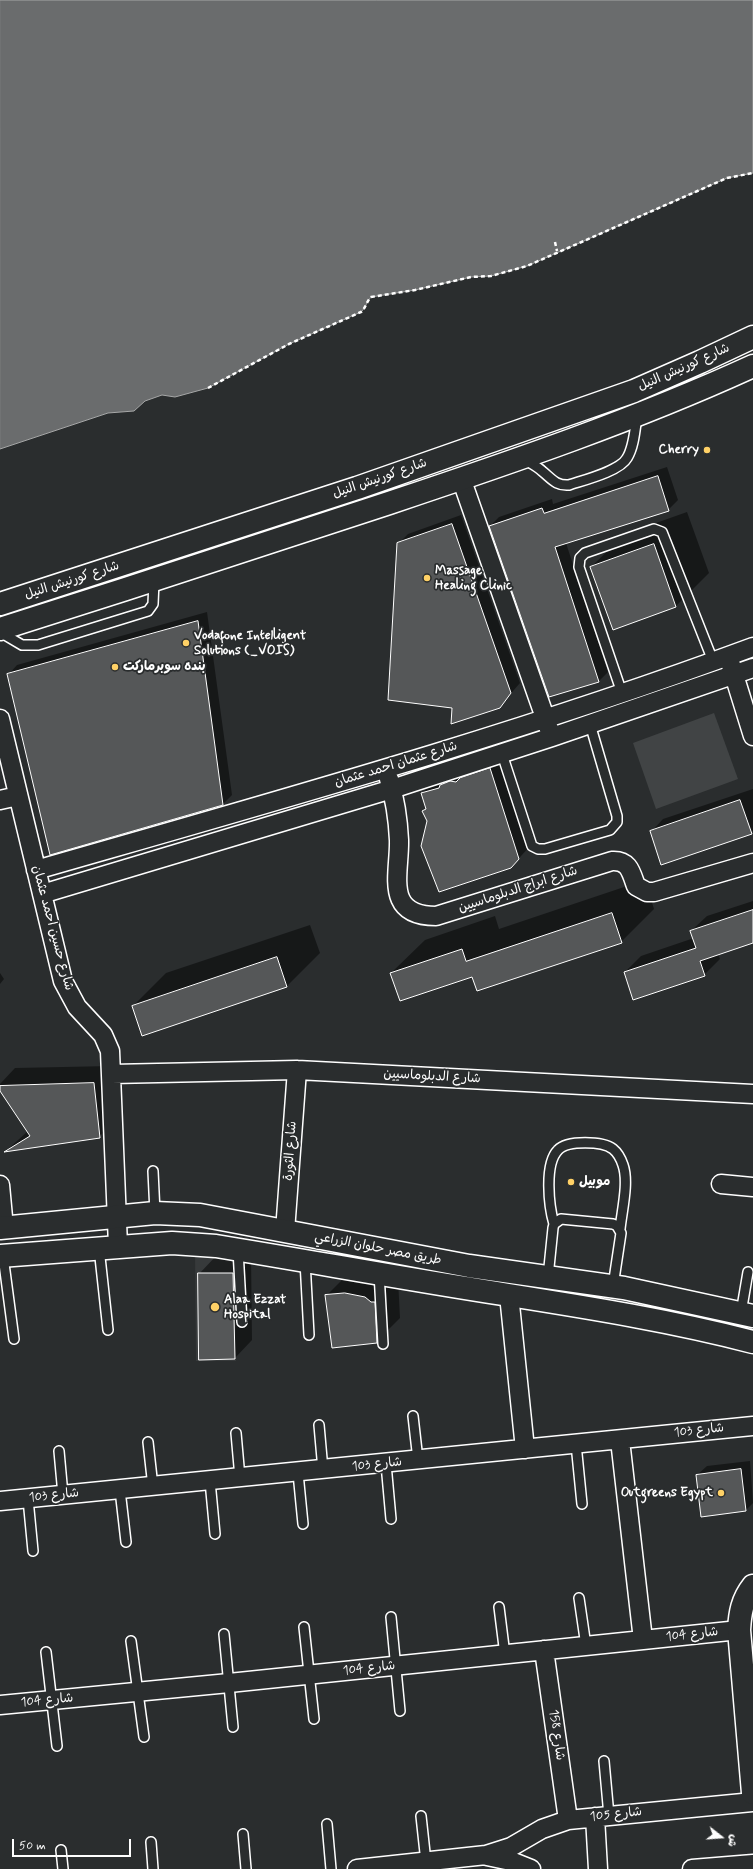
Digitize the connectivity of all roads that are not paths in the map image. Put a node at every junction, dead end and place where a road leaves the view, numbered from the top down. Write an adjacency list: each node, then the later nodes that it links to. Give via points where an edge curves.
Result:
1 (753, 337): 7 (main road, شارع كورنيش النيل, via 634,391 357,488)
2 (753, 366): 3 (main road, شارع كورنيش النيل)
3 (637, 415): 4 (main road, شارع كورنيش النيل); 4 (lane, via 631,450 621,466 569,486 554,483 542,471)
4 (521, 458): 5 (main road, شارع كورنيش النيل)
5 (461, 478): 6 (main road, شارع كورنيش النيل); 15 (street)
6 (154, 581): 8 (main road, شارع كورنيش النيل); 9 (lane, via 154,604 148,611 38,645 22,645)
7 (0, 604)
8 (0, 629)
9 (0, 632)
10 (753, 647): 11 (street, شارع عثمان احمد عثمان)
11 (720, 659): 13 (street); 14 (street, شارع عثمان احمد عثمان); 14 (lane, via 662,532 654,529 585,553 580,558 579,568)
12 (753, 668): 13 (street, شارع عثمان احمد عثمان)
13 (734, 674): 17 (street, شارع عثمان احمد عثمان); 18 (street)
14 (622, 693): 15 (street, شارع عثمان احمد عثمان)
15 (545, 718): 19 (street); 21 (street, شارع عثمان احمد عثمان)
16 (0, 719): 23 (street, شارع حسين احمد عثمان)
17 (590, 724): 19 (street, شارع عثمان احمد عثمان); 20 (lane, via 617,816 617,822 610,830 545,849 532,846)
18 (753, 736)
19 (552, 737): 20 (street, شارع عثمان احمد عثمان)
20 (502, 754): 22 (street, شارع عثمان احمد عثمان)
21 (386, 769): 22 (street, شارع ابراج الدبلوماسيين); 25 (street, شارع عثمان احمد عثمان)
22 (392, 789): 26 (street, شارع عثمان احمد عثمان); 27 (street, شارع ابراج الدبلوماسيين, via 399,836 396,887 406,906 415,913 425,916 436,916 612,861 624,862 629,867 636,886 647,892)
23 (18, 796): 24 (street); 28 (street, شارع حسين احمد عثمان)
24 (0, 800)
25 (218, 818): 26 (street); 28 (street, شارع عثمان احمد عثمان)
26 (223, 840): 29 (street, شارع عثمان احمد عثمان)
27 (753, 863)
28 (36, 870): 29 (street, شارع حسين احمد عثمان)
29 (42, 894): 31 (street, شارع حسين احمد عثمان, via 63,981 77,1007 103,1035 110,1051)
30 (297, 1070): 31 (street, شارع الدبلوماسيين); 32 (street, شارع الدبلوماسيين); 42 (street, شارع الثورة)
31 (112, 1074): 38 (street, شارع حسين احمد عثمان)
32 (753, 1094)
33 (153, 1171): 37 (lane)
34 (721, 1184): 36 (street)
35 (0, 1185): 40 (street)
36 (753, 1187)
37 (155, 1213): 38 (main road, طريق مصر حلوان الزراعي); 42 (main road, طريق مصر حلوان الزراعي, via 200,1215)
38 (117, 1216): 40 (main road, طريق مصر حلوان الزراعي); 43 (street, شارع حسين احمد عثمان)
39 (554, 1224): 41 (lane, via 561,1219 613,1224); 41 (lane, via 548,1193 552,1157 558,1149 575,1142 604,1145 613,1148 619,1155 626,1177); 49 (lane)
40 (2, 1228)
41 (620, 1229): 50 (lane)
42 (285, 1231): 49 (main road, طريق مصر حلوان الزراعي, via 469,1266)
43 (109, 1247): 44 (main road, طريق مصر حلوان الزراعي, via 194,1244); 45 (main road, طريق مصر حلوان الزراعي); 54 (lane)
44 (238, 1250): 46 (main road, طريق مصر حلوان الزراعي); 53 (lane)
45 (2, 1256): 56 (lane)
46 (305, 1262): 48 (main road, طريق مصر حلوان الزراعي); 55 (lane)
47 (748, 1272): 52 (lane)
48 (378, 1273): 51 (main road, طريق مصر حلوان الزراعي); 58 (lane)
49 (548, 1276): 50 (main road, طريق مصر حلوان الزراعي)
50 (613, 1286): 52 (main road, طريق مصر حلوان الزراعي)
51 (509, 1296): 57 (main road, طريق مصر حلوان الزراعي, via 663,1320); 66 (street)
52 (747, 1314)
53 (242, 1322)
54 (108, 1330)
55 (309, 1335)
56 (14, 1340)
57 (753, 1342)
58 (383, 1344)
59 (413, 1416): 68 (lane)
60 (319, 1425): 70 (lane)
61 (753, 1426): 63 (street, شارع 103)
62 (236, 1433): 72 (lane)
63 (620, 1440): 65 (street, شارع 103); 92 (street)
64 (148, 1442): 74 (lane)
65 (576, 1444): 66 (street, شارع 103); 79 (lane)
66 (525, 1449): 68 (street, شارع 103)
67 (59, 1451): 76 (lane)
68 (418, 1460): 69 (street, شارع 103)
69 (386, 1464): 70 (street, شارع 103); 80 (lane)
70 (323, 1470): 71 (street, شارع 103)
71 (298, 1473): 72 (street, شارع 103); 81 (lane)
72 (240, 1478): 73 (street, شارع 103)
73 (210, 1481): 74 (street, شارع 103); 82 (lane)
74 (153, 1487): 75 (street, شارع 103)
75 (120, 1490): 76 (street, شارع 103); 83 (lane)
76 (63, 1495): 77 (street, شارع 103)
77 (28, 1499): 78 (street, شارع 103); 84 (lane)
78 (0, 1502)
79 (582, 1504)
80 (391, 1519)
81 (303, 1524)
82 (215, 1534)
83 (126, 1542)
84 (33, 1551)
85 (753, 1586): 90 (main road, via 740,1612)
86 (579, 1598): 94 (lane)
87 (499, 1607): 97 (lane)
88 (391, 1617): 98 (lane)
89 (304, 1627): 100 (lane)
90 (739, 1630): 92 (street, شارع 104); 99 (main road)
91 (224, 1634): 101 (lane)
92 (643, 1640): 94 (street, شارع 104)
93 (131, 1642): 102 (lane)
94 (586, 1646): 95 (street, شارع 104)
95 (544, 1650): 97 (street, شارع 104); 115 (street, شارع 158)
96 (46, 1652): 103 (lane)
97 (506, 1654): 98 (street, شارع 104)
98 (396, 1666): 100 (street, شارع 104); 105 (lane)
99 (747, 1670): 111 (main road)
100 (309, 1675): 101 (street, شارع 104); 106 (lane)
101 (229, 1683): 102 (street, شارع 104); 107 (lane)
102 (138, 1692): 103 (street, شارع 104); 108 (lane)
103 (52, 1701): 104 (street, شارع 104); 109 (lane)
104 (0, 1705)
105 (400, 1711)
106 (314, 1719)
107 (233, 1727)
108 (144, 1737)
109 (57, 1746)
110 (604, 1761): 114 (lane)
111 (753, 1793)
112 (753, 1802): 114 (street, شارع 105)
113 (421, 1816): 121 (lane)
114 (602, 1816): 115 (street, شارع 105); 129 (street)
115 (568, 1820): 120 (street, شارع 105, via 542,1829 511,1847)
116 (328, 1824): 126 (lane)
117 (243, 1834): 125 (lane)
118 (151, 1842): 124 (lane)
119 (61, 1850): 123 (lane)
120 (486, 1856): 121 (street, شارع 105); 128 (street, شارع 105, via 511,1861)
121 (426, 1862): 127 (street, شارع 105)
122 (753, 1864): 130 (street)
123 (63, 1869)
124 (153, 1869)
125 (246, 1869)
126 (330, 1869)
127 (356, 1869)
128 (531, 1869)
129 (598, 1869)
130 (692, 1869)

